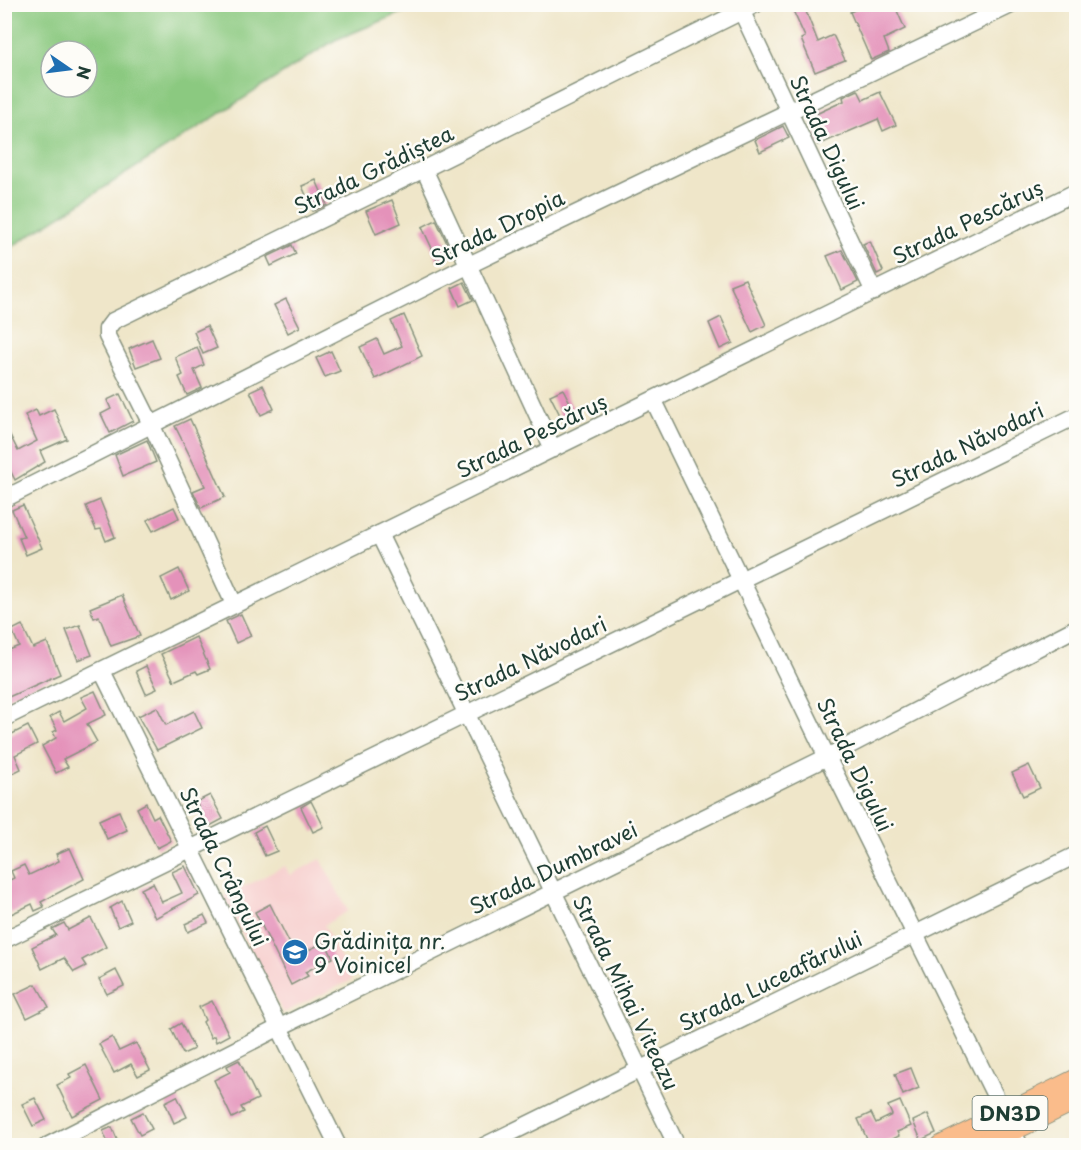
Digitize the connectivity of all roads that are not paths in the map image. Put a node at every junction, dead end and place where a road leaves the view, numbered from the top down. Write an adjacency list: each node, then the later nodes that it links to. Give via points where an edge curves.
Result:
1 (1013, 4): 3 (street, Strada Dropia)
2 (749, 8): 3 (street, Strada Digului); 4 (street, Strada Grădiștea)
3 (790, 113): 6 (street, Strada Dropia); 7 (street, Strada Digului)
4 (424, 169): 6 (street); 10 (street, Strada Grădiștea, via 113,321 107,329 108,336)
5 (1077, 192): 7 (street, Strada Pescăruș)
6 (469, 265): 10 (street, Strada Dropia); 11 (street)
7 (874, 292): 8 (street, Strada Pescăruș)
8 (654, 401): 11 (street, Strada Pescăruș); 14 (street, Strada Digului)
9 (1077, 416): 14 (street, Strada Năvodari)
10 (152, 426): 12 (street, Strada Dropia); 15 (street)
11 (553, 449): 13 (street, Strada Pescăruș)
12 (4, 499)
13 (379, 534): 15 (street, Strada Pescăruș); 18 (street, Strada Mihai Viteazu)
14 (741, 579): 18 (street, Strada Năvodari); 20 (street, Strada Digului)
15 (234, 604): 17 (street, Strada Pescăruș)
16 (1077, 628): 20 (street, Strada Dumbravei)
17 (102, 671): 19 (street, Strada Pescăruș); 21 (street, Strada Crângului)
18 (466, 715): 21 (street, Strada Năvodari); 23 (street, Strada Mihai Viteazu)
19 (4, 718)
20 (827, 757): 23 (street, Strada Dumbravei); 24 (street, Strada Digului)
21 (191, 849): 25 (street, Strada Năvodari); 26 (street, Strada Crângului)
22 (1077, 855): 24 (street, Strada Luceafărului)
23 (553, 893): 26 (street, Strada Dumbravei); 27 (street, Strada Mihai Viteazu)
24 (915, 936): 27 (street, Strada Luceafărului); 30 (street, Strada Digului)
25 (4, 940)
26 (280, 1027): 31 (street, Strada Dumbravei); 32 (street, Strada Crângului)
27 (640, 1067): 33 (street, Strada Luceafărului); 34 (street, Strada Mihai Viteazu)
28 (1077, 1080): 30 (main road, DN3D)
29 (1077, 1099): 30 (main road, DN3D)
30 (1012, 1130): 35 (main road, DN3D); 36 (main road, DN3D)
31 (48, 1146)
32 (338, 1146)
33 (484, 1146)
34 (677, 1146)
35 (942, 1146)
36 (980, 1146)

